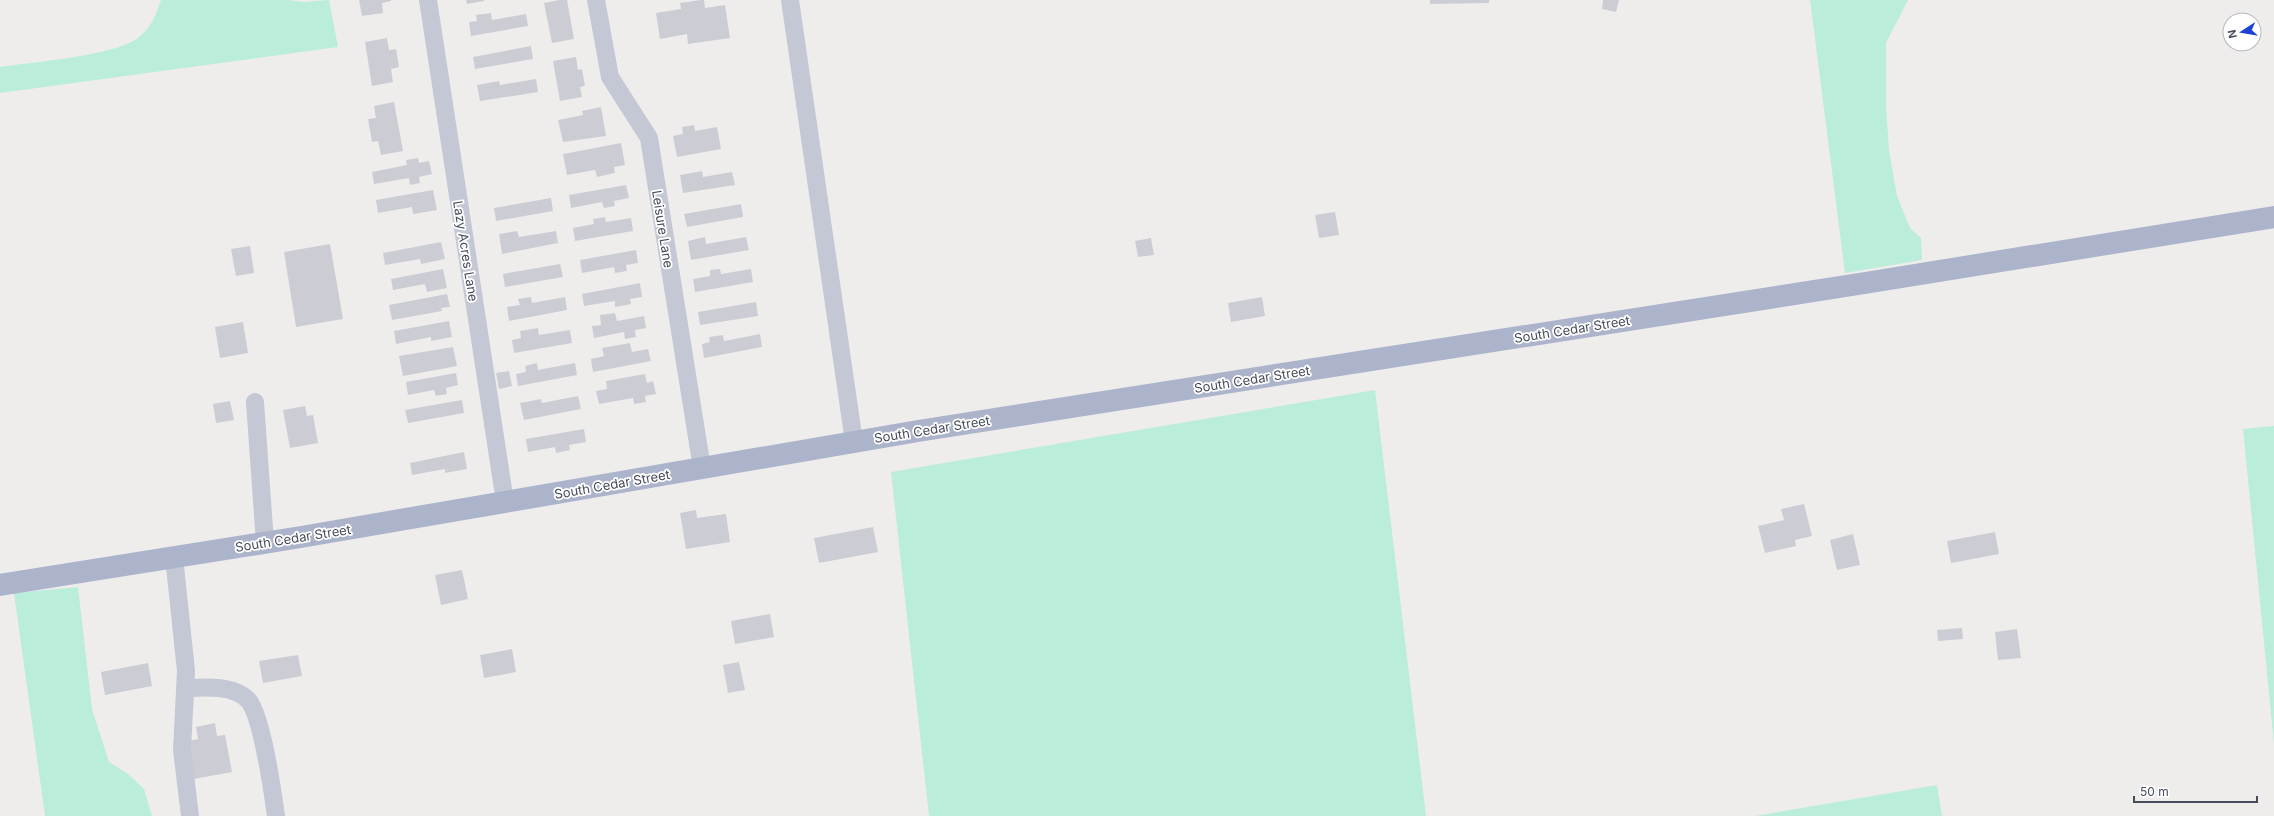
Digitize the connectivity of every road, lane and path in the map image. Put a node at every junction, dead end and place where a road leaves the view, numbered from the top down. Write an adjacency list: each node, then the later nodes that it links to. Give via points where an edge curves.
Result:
1 (428, 0): 8 (street, Lazy Acres Lane)
2 (596, 0): 7 (street, Leisure Lane, via 610,77 649,138)
3 (790, 0): 6 (street)
4 (2274, 217): 6 (main road, South Cedar Street)
5 (254, 402): 9 (street)
6 (854, 442): 7 (main road, South Cedar Street)
7 (702, 468): 8 (main road, South Cedar Street)
8 (505, 502): 9 (main road, South Cedar Street)
9 (265, 543): 10 (main road, South Cedar Street)
10 (174, 558): 11 (main road, South Cedar Street); 12 (street)
11 (0, 585)
12 (186, 688): 13 (street, via 182,750); 14 (street, via 208,687 233,692 248,700 265,753)
13 (190, 816)
14 (276, 816)

